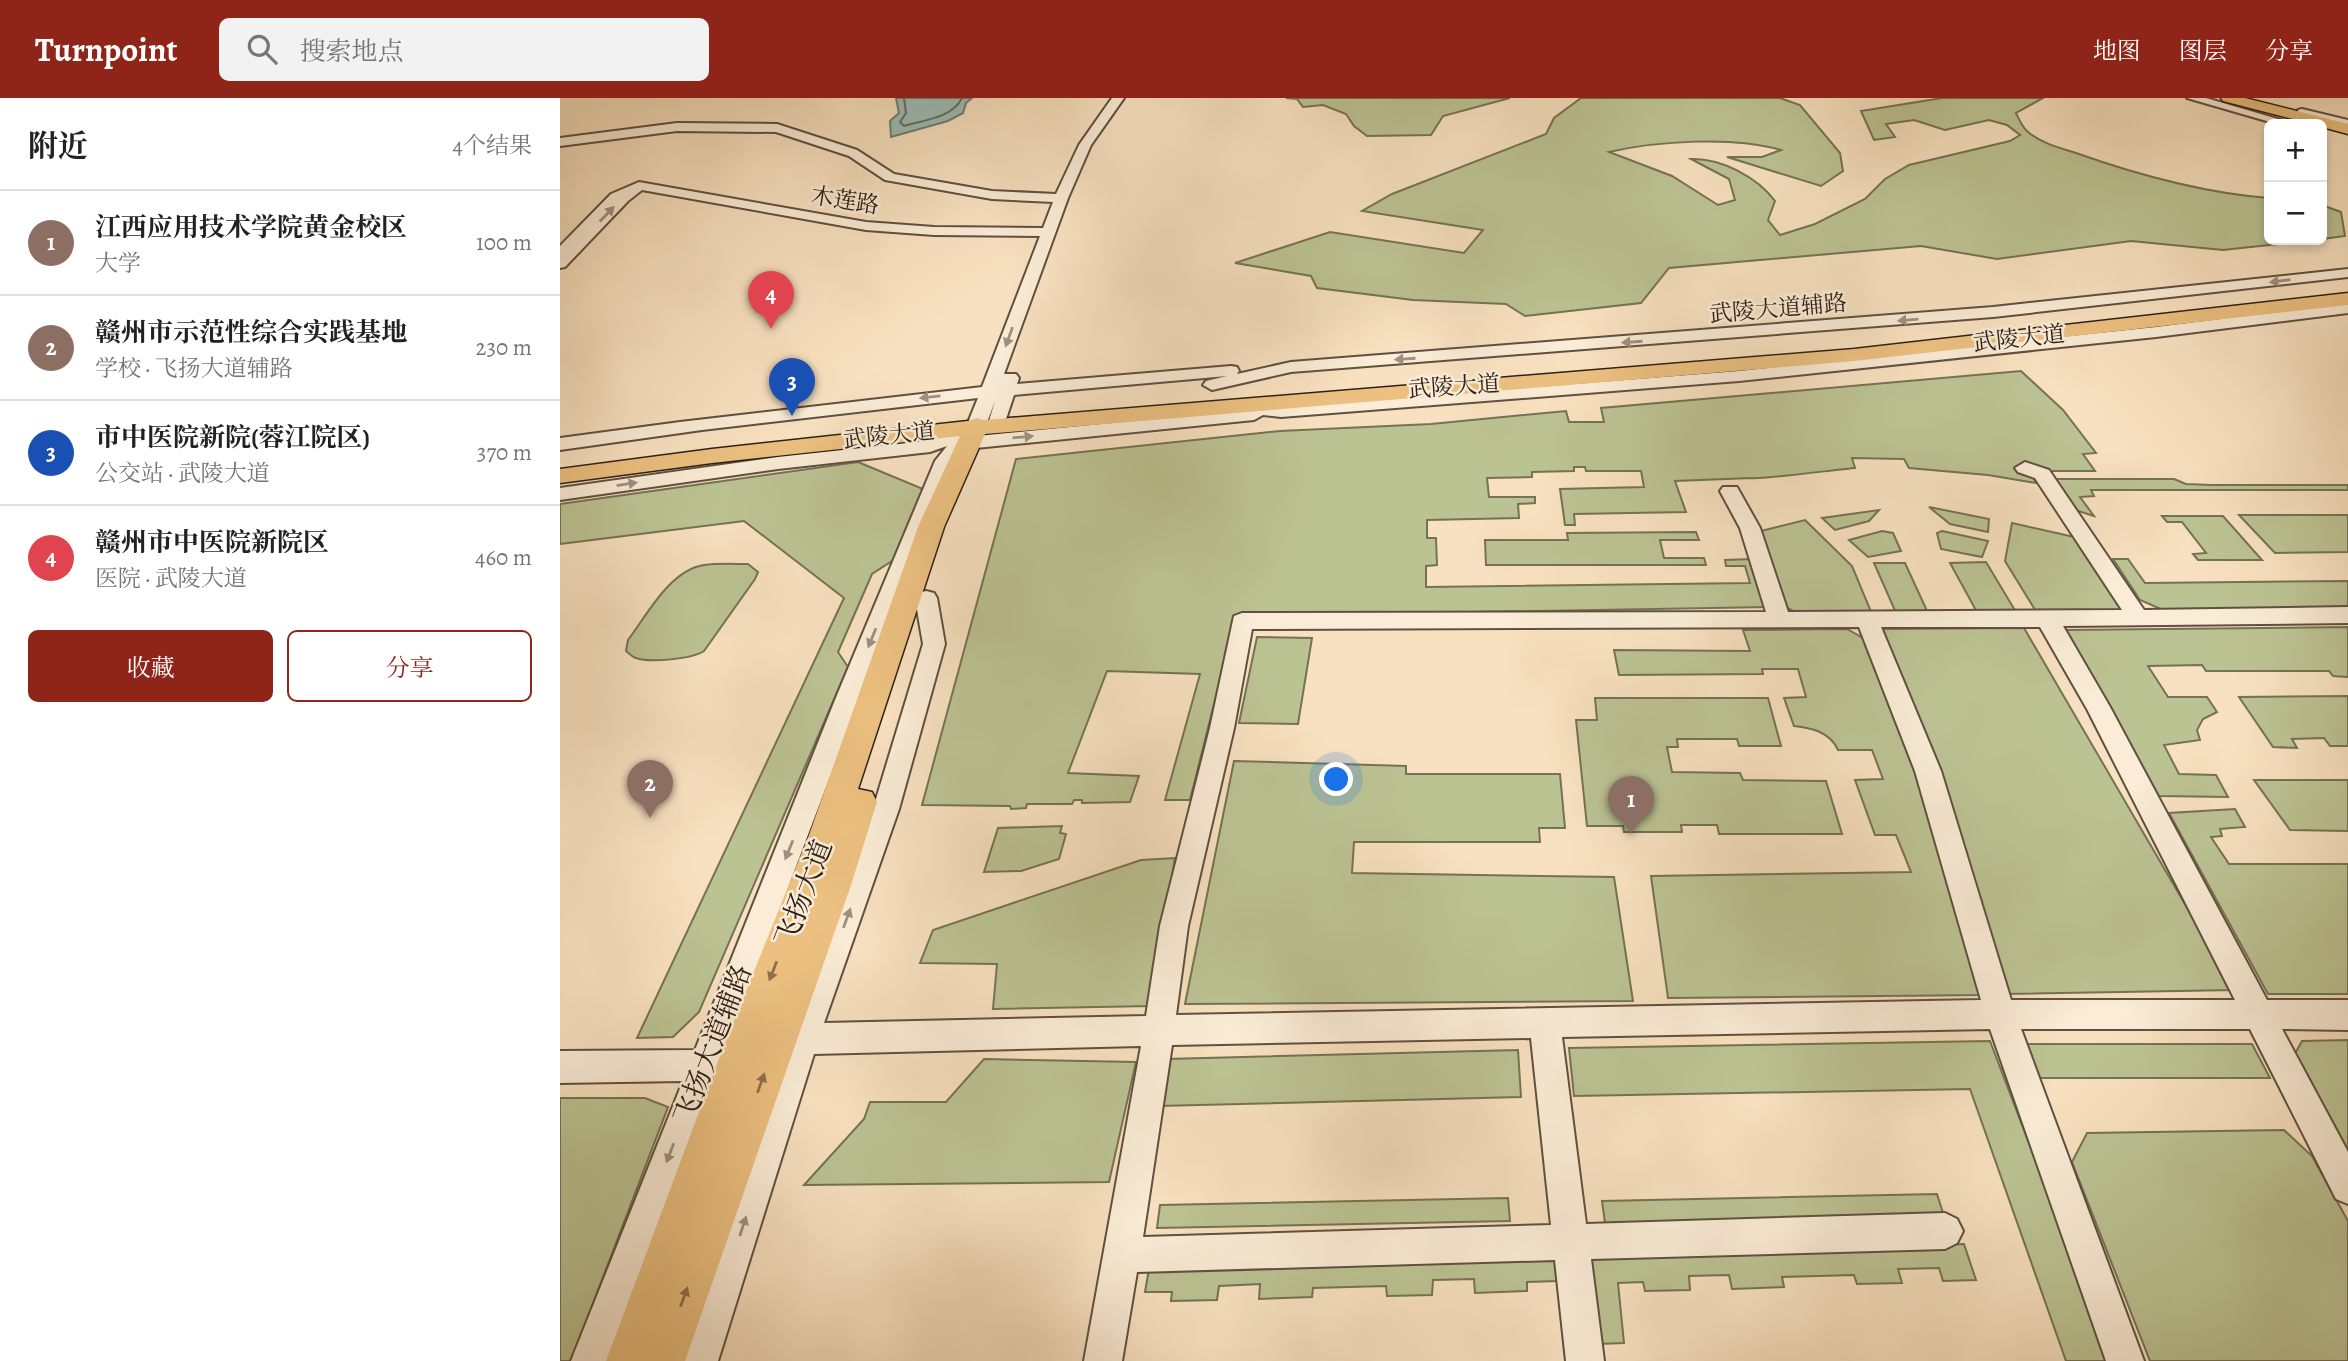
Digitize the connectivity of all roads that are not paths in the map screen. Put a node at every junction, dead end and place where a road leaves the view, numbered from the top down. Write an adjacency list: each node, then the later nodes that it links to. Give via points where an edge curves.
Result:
1 (1118, 98): 12 (street, via 1085,145)
2 (1124, 98): 31 (street, via 1090,144)
3 (2193, 98): 8 (street)
4 (2207, 98): 7 (main road)
5 (2228, 98): 9 (main road)
6 (2248, 98): 7 (street)
7 (2304, 118): 9 (street)
8 (2271, 119)
9 (2339, 133)
10 (560, 142): 12 (street, via 677,127 777,128 853,153 890,177 992,195)
11 (639, 186): 13 (street, 木莲路, via 864,225); 14 (street, via 616,197); 15 (street, one-way to 11)
12 (1061, 198): 13 (street)
13 (1048, 232): 31 (street, one-way to 31)
14 (560, 254)
15 (560, 264)
16 (2348, 273): 19 (street, 武陵大道辅路, one-way to 19)
17 (2348, 287): 21 (main road, 武陵大道)
18 (2348, 299): 22 (main road, 武陵大道)
19 (2106, 302): 21 (street); 24 (street, 武陵大道辅路, one-way to 24)
20 (2348, 308): 23 (street)
21 (2059, 320): 25 (main road, 武陵大道)
22 (2085, 331): 23 (street); 26 (main road, 武陵大道)
23 (2156, 332): 28 (street)
24 (1670, 340): 25 (street); 27 (street, 武陵大道辅路, one-way to 27)
25 (1758, 347): 29 (main road, 武陵大道)
26 (1787, 361): 28 (street); 29 (main road, 武陵大道)
27 (1291, 367): 29 (street, 武陵大道辅路); 31 (street)
28 (1739, 376): 30 (street)
29 (1215, 394): 30 (street); 31 (main road, 武陵大道)
30 (1281, 412): 31 (street, one-way to 30)
31 (986, 418): 32 (street, one-way to 32); 33 (main road, 武陵大道); 37 (main road, 武陵大道); 39 (street, one-way to 31, via 930,446); 40 (main road, 飞扬大道); 54 (main road, 飞扬大道, one-way to 54, via 931,527 826,835); 55 (street, 飞扬大道辅路, one-way to 55, via 944,461)
32 (681, 426): 33 (street); 34 (street)
33 (780, 428): 35 (main road, 武陵大道)
34 (560, 444)
35 (560, 457)
36 (2025, 468): 42 (street, via 2042,474)
37 (560, 476)
38 (1730, 491): 45 (street, via 1750,528)
39 (560, 494)
40 (926, 598): 46 (street, via 934,644); 47 (main road, 飞扬大道)
41 (2348, 615): 42 (street)
42 (2138, 618): 44 (street)
43 (1867, 619): 44 (street); 45 (street); 48 (street, via 1928,771)
44 (2047, 619): 49 (street, via 2098,706)
45 (1780, 620): 52 (street, via 1241,621 1222,728 1174,926)
46 (886, 809): 47 (street); 53 (street, one-way to 46)
47 (833, 885): 53 (main road, 飞扬大道)
48 (2000, 1014): 49 (street); 51 (street); 68 (street)
49 (2259, 1015): 50 (street); 57 (street)
50 (2348, 1015)
51 (1545, 1025): 52 (street); 60 (street)
52 (1157, 1030): 53 (street); 61 (street)
53 (789, 1040): 54 (street); 62 (main road, 飞扬大道, one-way to 53); 65 (street, one-way to 53)
54 (741, 1053): 55 (street); 58 (main road, 飞扬大道)
55 (704, 1065): 56 (street); 63 (street, 飞扬大道辅路, one-way to 63)
56 (560, 1067)
57 (2348, 1188)
58 (678, 1229): 63 (street); 64 (main road, 飞扬大道)
59 (1945, 1231): 60 (street)
60 (1570, 1241): 61 (street); 67 (street)
61 (1121, 1255): 66 (street)
62 (666, 1354)
63 (593, 1361)
64 (630, 1361)
65 (699, 1361)
66 (1103, 1361)
67 (1585, 1361)
68 (2125, 1361)

